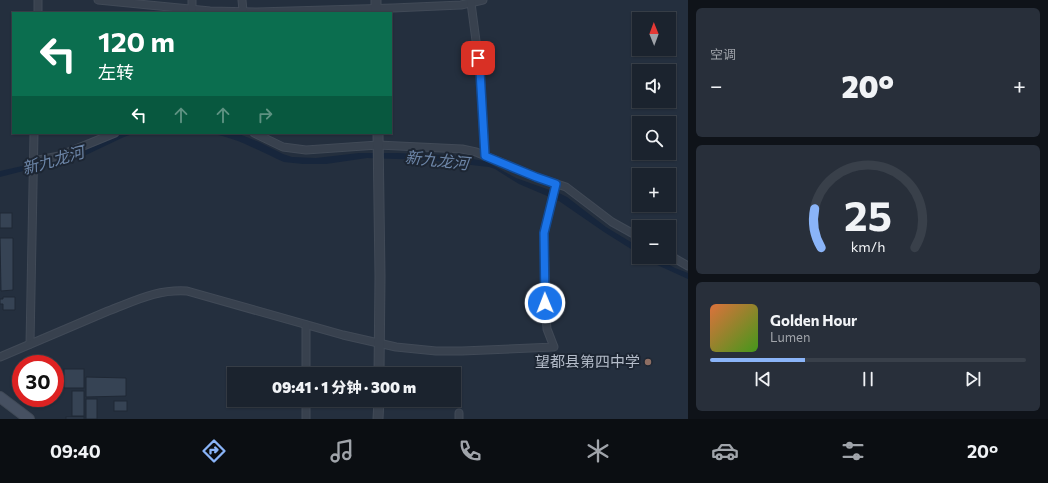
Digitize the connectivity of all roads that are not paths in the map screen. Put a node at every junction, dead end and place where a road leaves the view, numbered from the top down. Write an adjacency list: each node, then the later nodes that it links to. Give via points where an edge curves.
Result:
1 (38, 0): 11 (street)
2 (98, 0): 9 (street)
3 (192, 0): 9 (street)
4 (242, 0): 10 (street)
5 (483, 0): 7 (street)
6 (442, 3): 7 (street); 8 (street)
7 (471, 3): 17 (street, via 480,71)
8 (376, 7): 10 (street)
9 (192, 9): 10 (street)
10 (243, 11)
11 (38, 12)
12 (34, 134): 18 (street)
13 (113, 134): 18 (street, via 59,156)
14 (256, 134): 16 (street, via 283,148 306,150)
15 (378, 134): 16 (street)
16 (378, 145): 17 (street, via 462,149); 24 (street)
17 (485, 156): 19 (street)
18 (34, 160): 25 (street)
19 (556, 184): 20 (street, via 566,187 612,222); 24 (street, via 544,233 547,329 554,347 436,350)
20 (632, 233)
21 (676, 259): 22 (street)
22 (688, 266)
23 (306, 325): 24 (street); 25 (street, via 176,290 150,295); 27 (street)
24 (379, 343): 28 (street)
25 (30, 344): 26 (street)
26 (0, 357)
27 (306, 367)
28 (379, 367)
29 (0, 397): 34 (main road)
30 (0, 405): 33 (main road)
31 (306, 407): 35 (street)
32 (379, 407): 36 (street)
33 (19, 419)
34 (29, 419)
35 (306, 419)
36 (378, 419)

